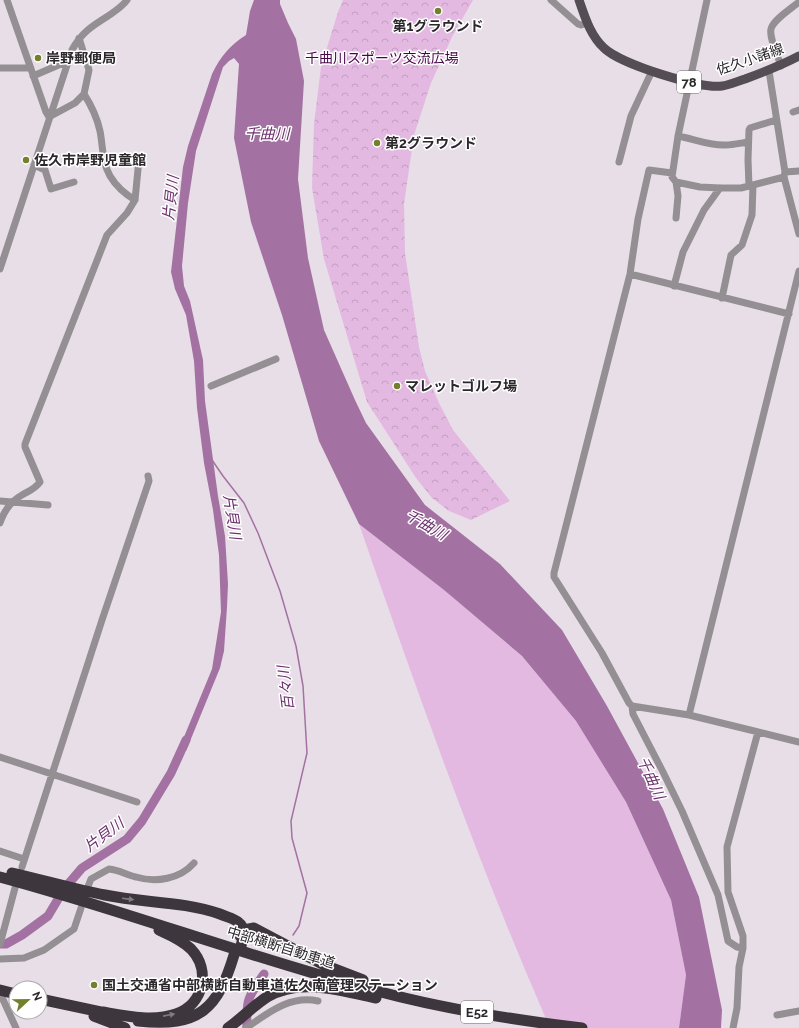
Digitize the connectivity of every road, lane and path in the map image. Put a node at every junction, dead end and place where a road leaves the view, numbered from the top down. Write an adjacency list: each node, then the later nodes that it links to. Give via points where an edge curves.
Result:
1 (7, 0): 13 (street)
2 (127, 0): 8 (street, via 122,7)
3 (551, 0): 7 (street, via 578,24)
4 (579, 0): 7 (main road, 佐久小諸線 / 78)
5 (707, 0): 17 (street)
6 (799, 2): 11 (street, via 775,22 771,29)
7 (587, 23): 14 (main road, 佐久小諸線 / 78, via 596,39 608,52)
8 (79, 38): 10 (street); 18 (street, via 89,70)
9 (799, 56): 11 (main road, 佐久小諸線 / 78)
10 (68, 61): 16 (street); 19 (street)
11 (781, 66): 15 (main road, 佐久小諸線 / 78)
12 (0, 68): 13 (street)
13 (30, 68): 16 (street)
14 (652, 71): 17 (main road, 佐久小諸線 / 78); 24 (street, via 631,116)
15 (769, 71): 17 (main road, 佐久小諸線 / 78, via 722,86); 20 (street)
16 (33, 76): 19 (street)
17 (689, 82): 21 (street)
18 (84, 94): 19 (street, via 75,103); 33 (street, via 100,132 102,154 108,172 121,190)
19 (49, 117): 25 (street)
20 (776, 120): 22 (street, via 750,128); 28 (street)
21 (678, 136): 22 (street, via 721,145); 27 (street)
22 (748, 142): 31 (street)
23 (139, 159): 33 (street)
24 (619, 162)
25 (34, 165): 29 (street, via 45,170 51,189); 36 (street)
26 (799, 171): 28 (street)
27 (672, 173): 30 (street); 38 (street, via 649,170 638,219)
28 (784, 175): 31 (street); 35 (street)
29 (74, 182)
30 (676, 182): 32 (street); 34 (street)
31 (751, 186): 32 (street); 40 (street, via 752,216 742,245 731,255)
32 (720, 188): 39 (street, via 704,210 683,252)
33 (135, 200): 46 (street, via 107,235 25,444 40,482)
34 (676, 218)
35 (798, 230)
36 (0, 269)
37 (799, 271): 41 (street)
38 (630, 274): 39 (street); 49 (street, via 554,577)
39 (674, 286): 40 (street)
40 (722, 298): 41 (street)
41 (789, 314): 50 (street)
42 (276, 359): 43 (street)
43 (211, 386)
44 (148, 476): 54 (street, via 149,481)
45 (0, 501): 46 (street)
46 (12, 502): 47 (street); 48 (street)
47 (48, 505)
48 (0, 522)
49 (632, 706): 50 (street); 65 (street, via 633,714 679,804 718,895 728,941)
50 (689, 715): 51 (street)
51 (758, 732): 52 (street); 65 (street, via 727,847 728,892 743,936)
52 (799, 742)
53 (0, 757): 54 (street)
54 (52, 774): 55 (street); 56 (street, via 23,863)
55 (137, 802)
56 (0, 851)
57 (194, 863): 62 (street, via 175,876 145,880 110,868 91,879)
58 (0, 871): 61 (highway)
59 (0, 877): 60 (highway, 中部横断自動車道 / E52)
60 (14, 884): 61 (highway, 中部横断自動車道 / E52); 64 (street)
61 (48, 888): 62 (highway, 中部横断自動車道 / E52)
62 (82, 900): 63 (highway, one-way to 63, via 120,898 193,906 238,922 242,925); 67 (street, via 74,929 44,950 24,958); 72 (highway, 中部横断自動車道 / E52, via 346,983); 74 (highway, one-way to 62, via 150,1017 181,1012 192,1005 203,985 202,968 190,948 167,934)
63 (243, 931): 66 (highway); 72 (highway, via 254,928 336,971)
64 (0, 944)
65 (743, 948): 83 (street)
66 (237, 950): 74 (highway, via 217,999 211,1008 194,1020 177,1026 159,1026); 80 (highway, via 227,990 217,1007 203,1020)
67 (0, 959)
68 (6, 992): 71 (street)
69 (48, 1001): 74 (highway)
70 (318, 1001): 76 (street, via 292,1002 280,1006 254,1023)
71 (2, 1006): 77 (street)
72 (447, 1007): 76 (highway, via 396,1002 309,986 294,987 267,997 255,1006); 82 (highway, 中部横断自動車道 / E52)
73 (799, 1011): 75 (street)
74 (101, 1015): 78 (highway); 79 (highway)
75 (777, 1015)
76 (243, 1023): 81 (highway)
77 (16, 1028)
78 (125, 1028)
79 (144, 1028)
80 (188, 1028)
81 (228, 1028)
82 (582, 1028)
83 (733, 1028)

